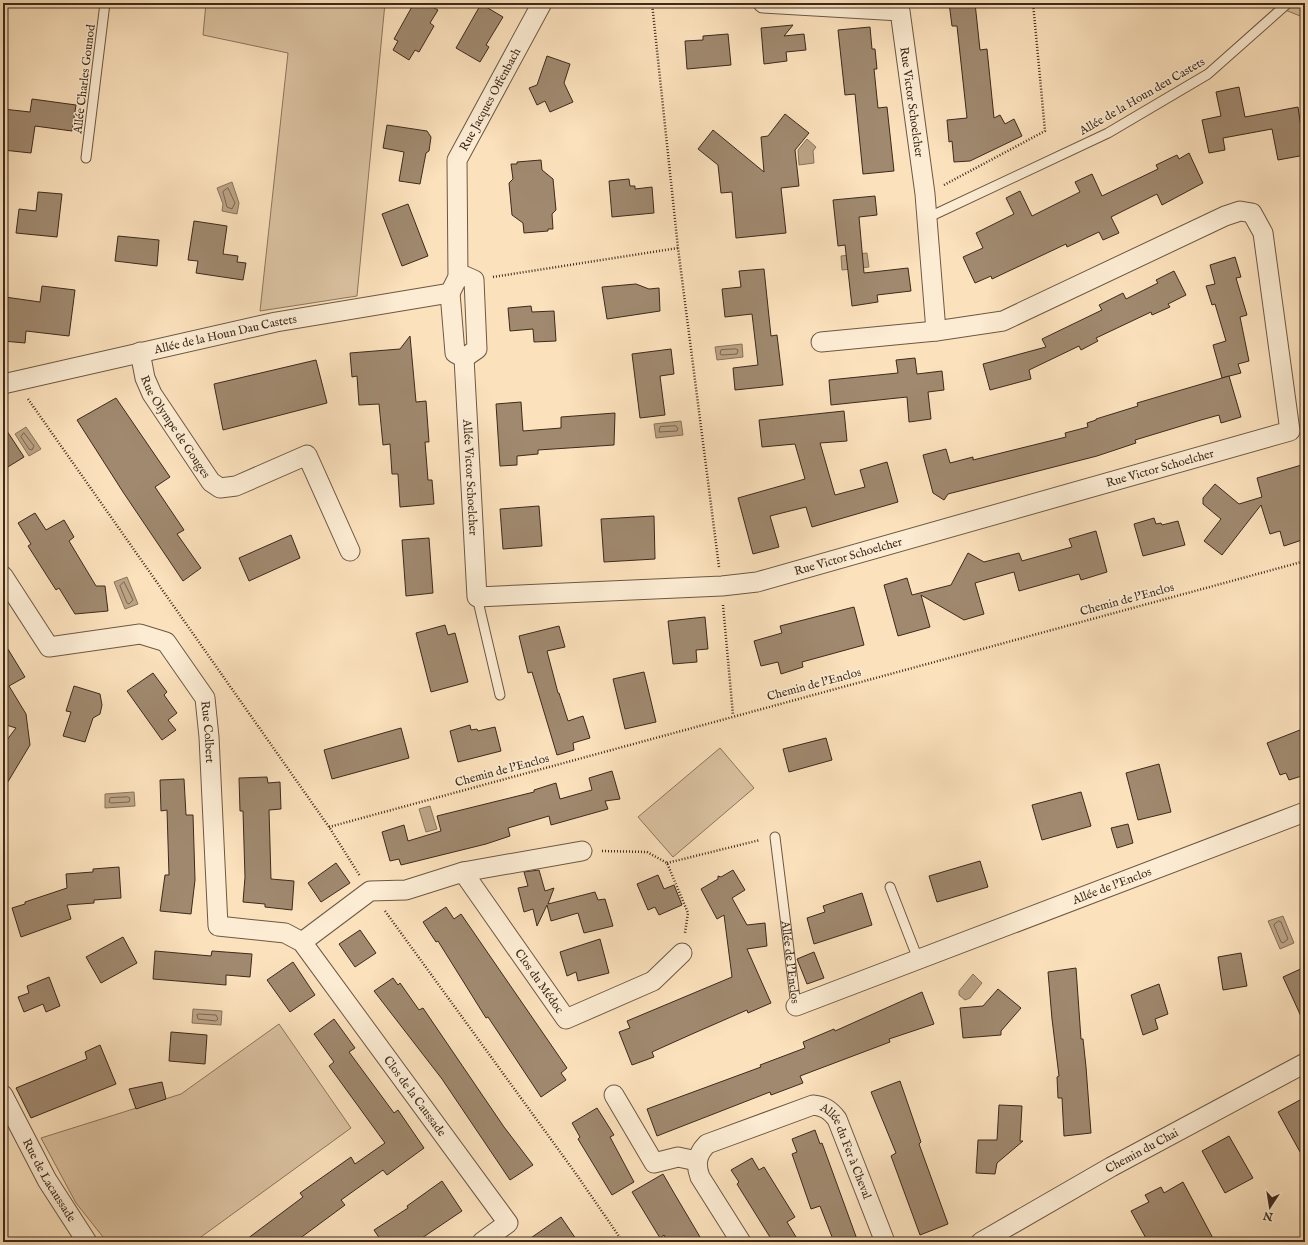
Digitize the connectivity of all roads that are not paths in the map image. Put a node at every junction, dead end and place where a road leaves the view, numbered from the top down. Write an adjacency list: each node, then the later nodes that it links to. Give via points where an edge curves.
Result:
1 (105, 3): 5 (lane, Allée Charles Gounod)
2 (542, 3): 7 (street, Rue Jacques Offenbach, via 457,160)
3 (763, 3): 6 (street, Rue Victor Schoelcher, via 900,11)
4 (1288, 3): 6 (lane, Allée de la Houn deu Castets, via 1208,74 1108,133)
5 (86, 158)
6 (927, 218): 8 (street, Rue Victor Schoelcher)
7 (460, 284): 10 (street, Allée de la Houn Dau Castets); 11 (street, Allée Victor Schoelcher, via 455,352); 11 (street, via 477,349)
8 (936, 331): 9 (street, Rue Victor Schoelcher); 15 (street, Rue Victor Schoelcher, via 1003,320 1225,216 1240,211 1252,213 1263,233 1290,431 757,582 722,586)
9 (821, 342)
10 (140, 352): 12 (street, Allée de la Houn Dau Castets); 13 (street, Rue Olympe de Gouges, via 145,378 152,394 211,482 220,488 236,486 307,455)
11 (464, 358): 15 (street, Allée Victor Schoelcher)
12 (9, 382)
13 (350, 551)
14 (3, 576): 22 (street, Rue Colbert, via 49,647 140,634 166,642 205,698 218,926 285,933)
15 (477, 597): 16 (lane)
16 (500, 695)
17 (1305, 812): 24 (street, Allée de l'Enclos)
18 (774, 837): 25 (lane, Allée de l'Enclos)
19 (582, 851): 20 (street)
20 (462, 872): 22 (street, via 406,890 370,891); 23 (street, Clos du Médoc, via 566,1019 653,981)
21 (890, 887): 24 (lane)
22 (302, 942): 31 (street, Clos de la Caussade, via 508,1223)
23 (682, 954)
24 (918, 960): 25 (street, Allée de l'Enclos)
25 (796, 1006)
26 (1305, 1063): 34 (street, Chemin du Chai, via 1111,1167)
27 (614, 1095): 29 (street, via 654,1162 678,1157)
28 (4, 1099): 30 (street, Rue de Lacaussade, via 47,1180)
29 (697, 1161): 32 (street, via 700,1177); 33 (street, Allée du Fer à Cheval, via 700,1151 707,1144 813,1105 823,1106 837,1119)
30 (87, 1242)
31 (482, 1242)
32 (741, 1242)
33 (885, 1242)
34 (981, 1242)

